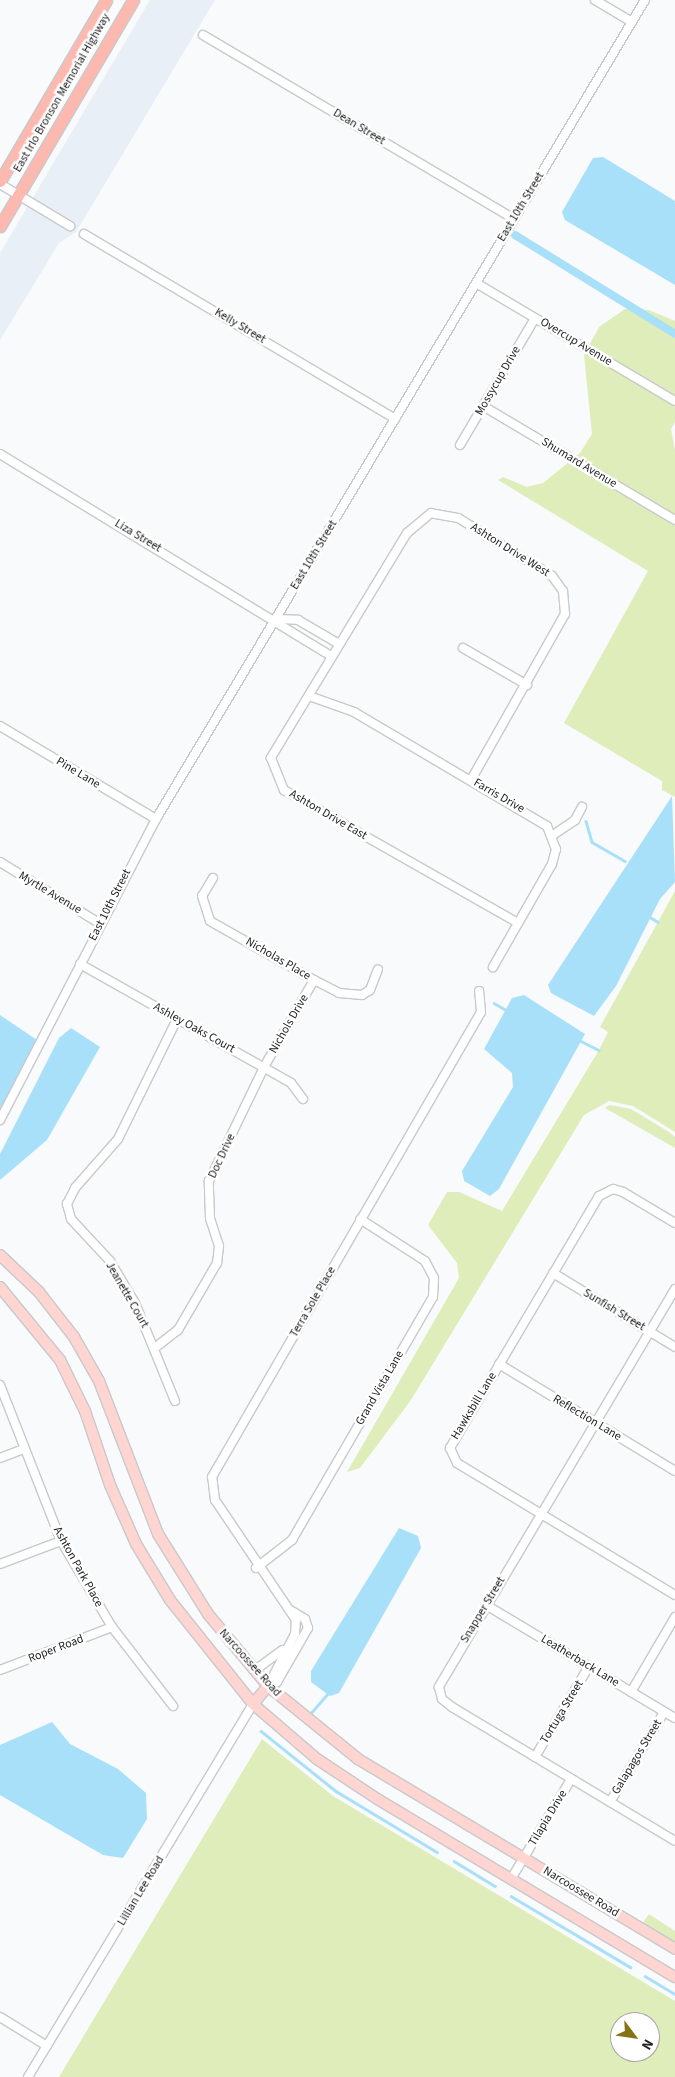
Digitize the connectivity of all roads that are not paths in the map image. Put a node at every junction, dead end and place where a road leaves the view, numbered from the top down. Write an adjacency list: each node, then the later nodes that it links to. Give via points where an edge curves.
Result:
1 (106, 0): 7 (highway, East Irlo Bronson Memorial Highway)
2 (133, 0): 8 (highway, East Irlo Bronson Memorial Highway)
3 (595, 0): 5 (street)
4 (645, 0): 5 (street, East 10th Street)
5 (632, 22): 9 (street, East 10th Street)
6 (203, 35): 9 (street, Dean Street)
7 (0, 182): 8 (street)
8 (19, 195): 10 (highway, East Irlo Bronson Memorial Highway); 11 (street)
9 (514, 219): 13 (street, East 10th Street)
10 (0, 226)
11 (70, 226)
12 (84, 234): 17 (street, Kelly Street)
13 (476, 283): 14 (street, Overcup Avenue); 17 (street, East 10th Street)
14 (535, 318): 15 (street, Overcup Avenue); 16 (street, Mossycup Drive)
15 (675, 401)
16 (483, 406): 18 (street, Mossycup Drive); 20 (street, Shumard Avenue)
17 (395, 419): 21 (street, East 10th Street)
18 (460, 445)
19 (0, 454): 21 (street, Liza Street)
20 (675, 520)
21 (275, 619): 22 (street, via 298,620); 24 (street, Liza Street); 30 (street, East 10th Street)
22 (339, 644): 24 (street, Ashton Drive East); 25 (street, Ashton Drive West, via 416,521 444,512 552,576 563,591 565,614)
23 (464, 648): 25 (street)
24 (332, 657): 26 (street, Ashton Drive East)
25 (527, 685): 28 (street, Ashton Drive West)
26 (309, 696): 28 (street, Farris Drive, via 354,712); 35 (street, Ashton Drive East, via 271,758 284,790)
27 (0, 726): 30 (street, Pine Lane)
28 (471, 780): 31 (street, Farris Drive, via 539,818)
29 (582, 808): 31 (street, via 575,820)
30 (156, 820): 34 (street, East 10th Street)
31 (553, 835): 35 (street, via 552,864)
32 (0, 862): 34 (street, Myrtle Avenue)
33 (213, 878): 39 (street, Nicholas Place, via 202,896 210,921)
34 (99, 923): 36 (street, East 10th Street)
35 (518, 923): 37 (street)
36 (80, 964): 41 (street, Ashley Oaks Court); 44 (street, East 10th Street)
37 (493, 967)
38 (378, 969): 39 (street, Nicholas Place, via 370,990 362,995 339,993)
39 (314, 980): 42 (street, Nichols Drive)
40 (479, 990): 45 (street, Terra Sole Place, via 481,1012)
41 (177, 1019): 42 (street, Ashley Oaks Court); 52 (street, Jeanette Court, via 118,1139 75,1188 67,1204 71,1219 110,1261)
42 (264, 1067): 43 (street, Ashley Oaks Court, via 291,1083); 52 (street, Doc Drive, via 209,1182 210,1218 219,1246 217,1263 178,1330)
43 (303, 1099)
44 (0, 1120)
45 (360, 1219): 64 (street, Terra Sole Place, via 212,1477 215,1500); 64 (street, Grand Vista Lane, via 425,1261 434,1278 433,1297 292,1540)
46 (675, 1223): 48 (street, Hawksbill Lane, via 613,1189 599,1196)
47 (0, 1255): 73 (main road, Narcoossee Road, via 39,1292 74,1338 99,1381 158,1534 208,1614)
48 (553, 1273): 51 (street, Sunfish Street); 54 (street, Hawksbill Lane)
49 (0, 1287): 76 (main road, Narcoossee Road, via 60,1360 136,1544 165,1592 211,1657)
50 (675, 1289): 51 (street, Snapper Street)
51 (650, 1332): 53 (street, Sunfish Street); 57 (street, Snapper Street)
52 (156, 1347): 56 (street, Jeanette Court)
53 (675, 1347)
54 (499, 1364): 57 (street, Reflection Lane); 61 (street, Hawksbill Lane, via 452,1441 451,1455 457,1463)
55 (0, 1385): 58 (street, Ashton Park Place)
56 (175, 1401)
57 (595, 1423): 60 (street, Reflection Lane); 61 (street, Snapper Street)
58 (24, 1449): 59 (street); 62 (street, Ashton Park Place)
59 (0, 1458)
60 (675, 1471)
61 (541, 1513): 65 (street, Hawksbill Lane); 66 (street, Snapper Street)
62 (60, 1541): 63 (street); 69 (street, Ashton Park Place)
63 (0, 1564)
64 (256, 1568): 67 (street, Terra Sole Place)
65 (675, 1595)
66 (486, 1605): 71 (street, Leatherback Lane); 80 (street, Snapper Street, via 441,1680 440,1694 452,1707)
67 (288, 1608): 70 (street, Terra Sole Place, via 296,1627); 74 (street, Terra Sole Place, via 305,1619 308,1628 277,1682)
68 (675, 1617): 75 (street)
69 (112, 1627): 72 (street, Roper Road); 77 (street, Ashton Park Place)
70 (284, 1649): 73 (street, Terra Sole Place); 74 (street, Terra Sole Place)
71 (589, 1666): 75 (street, Leatherback Lane); 80 (street, Tortuga Street)
72 (0, 1670)
73 (255, 1670): 74 (main road, Narcoossee Road)
74 (268, 1686): 76 (main road); 84 (main road, Narcoossee Road, via 358,1759)
75 (630, 1692): 78 (street, Leatherback Lane)
76 (253, 1704): 85 (main road, Narcoossee Road, via 345,1778); 89 (street, Lillian Lee Road)
77 (173, 1706)
78 (664, 1712): 79 (street, Leatherback Lane); 82 (street, Galapagos Street)
79 (675, 1718)
80 (535, 1757): 81 (street, Snapper Street)
81 (571, 1779): 82 (street, Snapper Street); 84 (street, Tilapia Drive)
82 (610, 1802): 83 (street, Snapper Street)
83 (675, 1841)
84 (524, 1858): 85 (street, Tilapia Drive); 86 (main road, Narcoossee Road)
85 (511, 1879): 87 (main road, Narcoossee Road)
86 (675, 1949)
87 (675, 1977)
88 (0, 2017): 89 (street)
89 (47, 2046): 90 (street, Lillian Lee Road)
90 (28, 2077)

